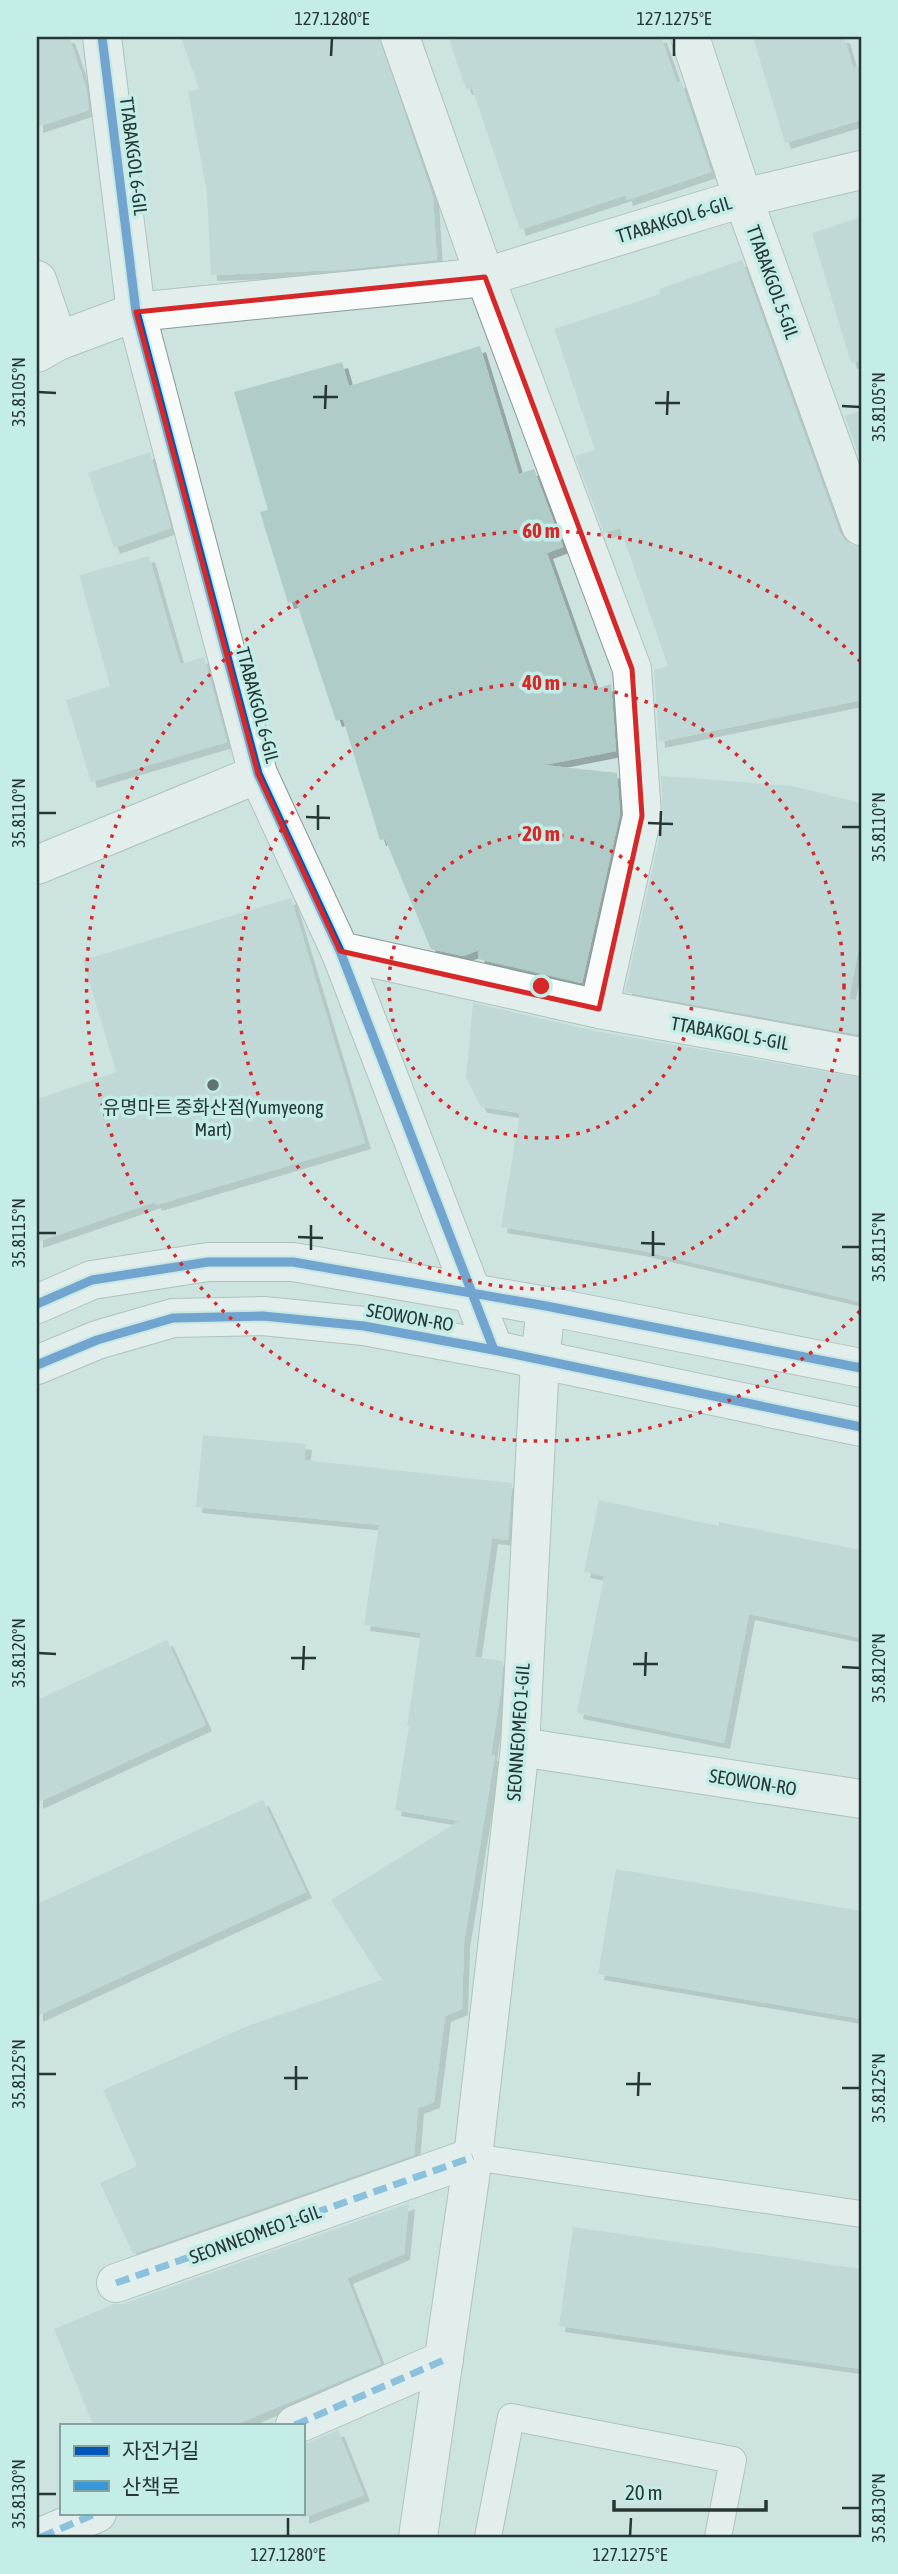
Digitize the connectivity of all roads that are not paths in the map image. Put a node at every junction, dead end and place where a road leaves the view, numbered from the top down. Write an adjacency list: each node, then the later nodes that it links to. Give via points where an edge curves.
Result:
1 (102, 37): 8 (street, TTABAKGOL 6-GIL)
2 (400, 37): 6 (street)
3 (690, 37): 5 (street, TTABAKGOL 5-GIL)
4 (861, 170): 5 (street, TTABAKGOL 6-GIL)
5 (743, 198): 6 (street, TTABAKGOL 6-GIL); 10 (street, TTABAKGOL 5-GIL)
6 (485, 277): 8 (street, TTABAKGOL 6-GIL); 14 (street, via 632,669 642,816)
7 (37, 281): 9 (street, TTABAKGOL 6-GIL)
8 (136, 312): 9 (street, TTABAKGOL 6-GIL); 11 (street, TTABAKGOL 6-GIL)
9 (47, 347)
10 (861, 526)
11 (258, 774): 12 (street); 13 (street, TTABAKGOL 6-GIL)
12 (37, 865)
13 (340, 951): 14 (street); 16 (street, TTABAKGOL 6-GIL)
14 (599, 1009): 15 (street, TTABAKGOL 5-GIL)
15 (861, 1057)
16 (471, 1292): 17 (street, SEOWON-RO, via 293,1262 208,1262 92,1280); 18 (street, SEOWON-RO); 19 (street, TTABAKGOL 6-GIL)
17 (37, 1304)
18 (546, 1306): 20 (street, SEONNEOMEO 1-GIL); 22 (street, SEOWON-RO)
19 (494, 1350): 20 (street, SEOWON-RO); 21 (street, SEOWON-RO, via 326,1322 264,1316 173,1318 97,1340)
20 (540, 1361): 23 (street, SEOWON-RO); 24 (street, SEONNEOMEO 1-GIL)
21 (37, 1365)
22 (861, 1368)
23 (861, 1427)
24 (520, 1746): 25 (street, SEOWON-RO); 26 (street, SEONNEOMEO 1-GIL)
25 (861, 1798)
26 (473, 2157): 27 (lane); 28 (street, SEONNEOMEO 1-GIL); 29 (street, SEONNEOMEO 1-GIL)
27 (861, 2214)
28 (117, 2283)
29 (444, 2360): 30 (street); 33 (street, SEONNEOMEO 1-GIL)
30 (297, 2424)
31 (95, 2514): 32 (street)
32 (41, 2537)
33 (418, 2537)
34 (488, 2537): 35 (lane, via 511,2417 733,2460)
35 (718, 2537)

